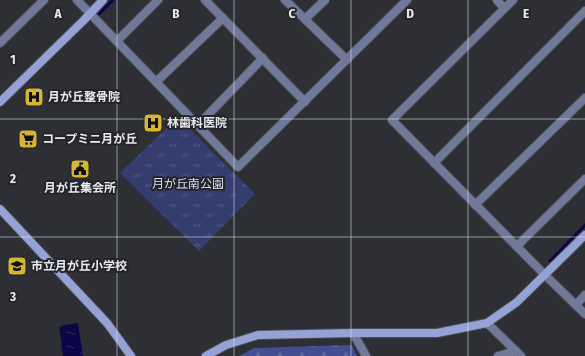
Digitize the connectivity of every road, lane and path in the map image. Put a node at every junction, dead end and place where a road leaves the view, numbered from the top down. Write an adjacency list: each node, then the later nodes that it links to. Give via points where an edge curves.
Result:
1 (44, 0): 17 (street)
2 (77, 0): 13 (street)
3 (103, 0): 13 (street)
4 (158, 0): 16 (street)
5 (205, 0): 14 (street)
6 (285, 0): 15 (street)
7 (324, 0): 15 (street)
8 (407, 0): 19 (street)
9 (497, 0): 11 (street)
10 (513, 0): 11 (street)
11 (504, 8): 25 (street, via 392,120)
12 (585, 10): 25 (street)
13 (90, 13): 16 (street); 22 (street)
14 (223, 18): 18 (street); 20 (street)
15 (305, 19): 19 (street)
16 (117, 41): 20 (street)
17 (0, 43)
18 (263, 58): 23 (street); 24 (street)
19 (347, 60): 23 (street)
20 (156, 82): 24 (street)
21 (585, 98): 27 (street)
22 (0, 102)
23 (305, 102): 24 (street, via 238,167)
24 (198, 126)
25 (434, 163): 27 (street)
26 (585, 179): 30 (street)
27 (476, 204): 30 (street)
28 (0, 209): 38 (street, via 107,323)
29 (585, 235): 31 (street)
30 (517, 246): 31 (street)
31 (545, 275): 33 (street); 35 (street, via 517,302)
32 (585, 295): 33 (street)
33 (576, 305): 34 (street)
34 (585, 314)
35 (487, 323): 36 (street, via 437,333); 37 (street)
36 (353, 333): 39 (street, via 258,335 226,344); 40 (street)
37 (518, 354): 41 (street)
38 (131, 356)
39 (206, 356)
40 (366, 356)
41 (498, 356)

